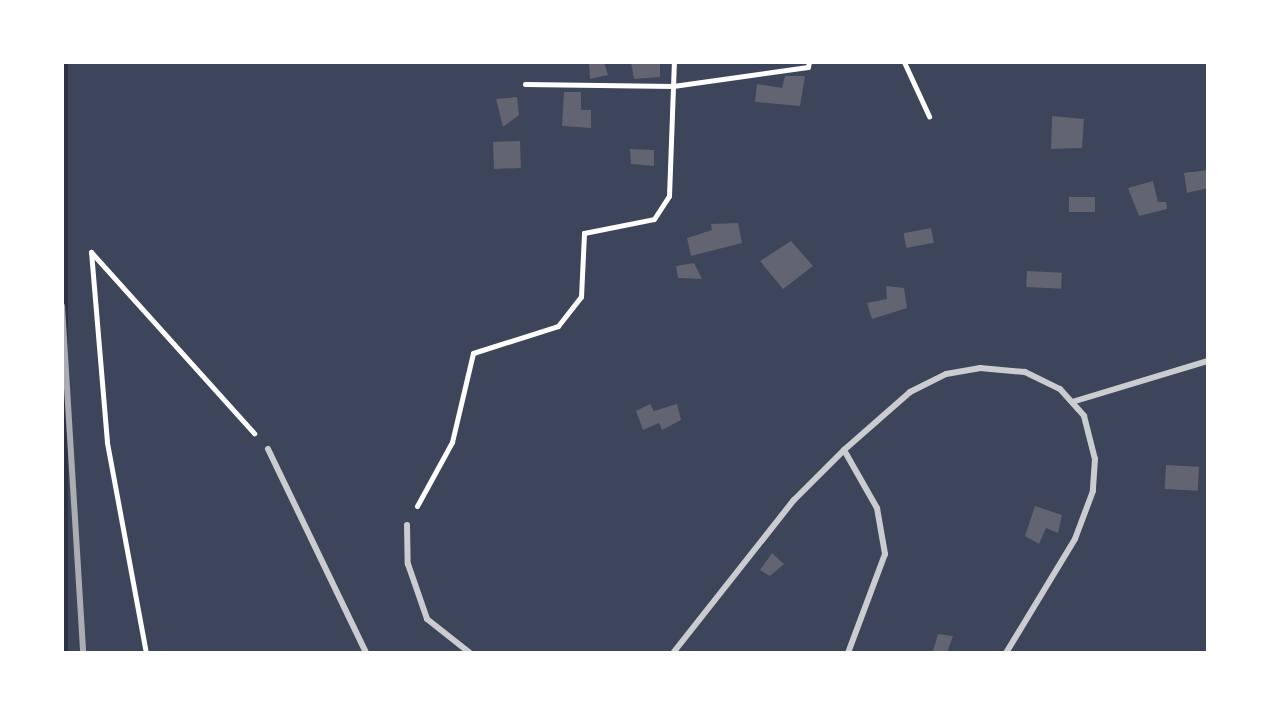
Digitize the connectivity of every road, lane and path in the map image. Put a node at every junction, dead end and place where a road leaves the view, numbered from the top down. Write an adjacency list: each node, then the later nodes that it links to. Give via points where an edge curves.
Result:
1 (674, 62): 5 (path)
2 (809, 62): 5 (path, via 808,67)
3 (904, 62): 6 (path)
4 (525, 84): 5 (path)
5 (673, 86): 11 (path, via 669,196 654,219 584,233 581,297 558,326 473,353 452,442)
6 (929, 116)
7 (1208, 361): 8 (lane)
8 (1072, 402): 10 (lane, via 1060,389 1025,372 980,368 946,374 910,392); 17 (lane, via 1084,416 1095,459 1093,491 1075,539)
9 (268, 449): 12 (path, via 91,252 107,442); 13 (lane)
10 (844, 450): 15 (lane, via 794,500); 16 (lane, via 877,508 885,554)
11 (407, 525): 14 (lane, via 408,564 427,619)
12 (146, 653)
13 (366, 653)
14 (470, 653)
15 (673, 653)
16 (848, 653)
17 (1006, 653)

